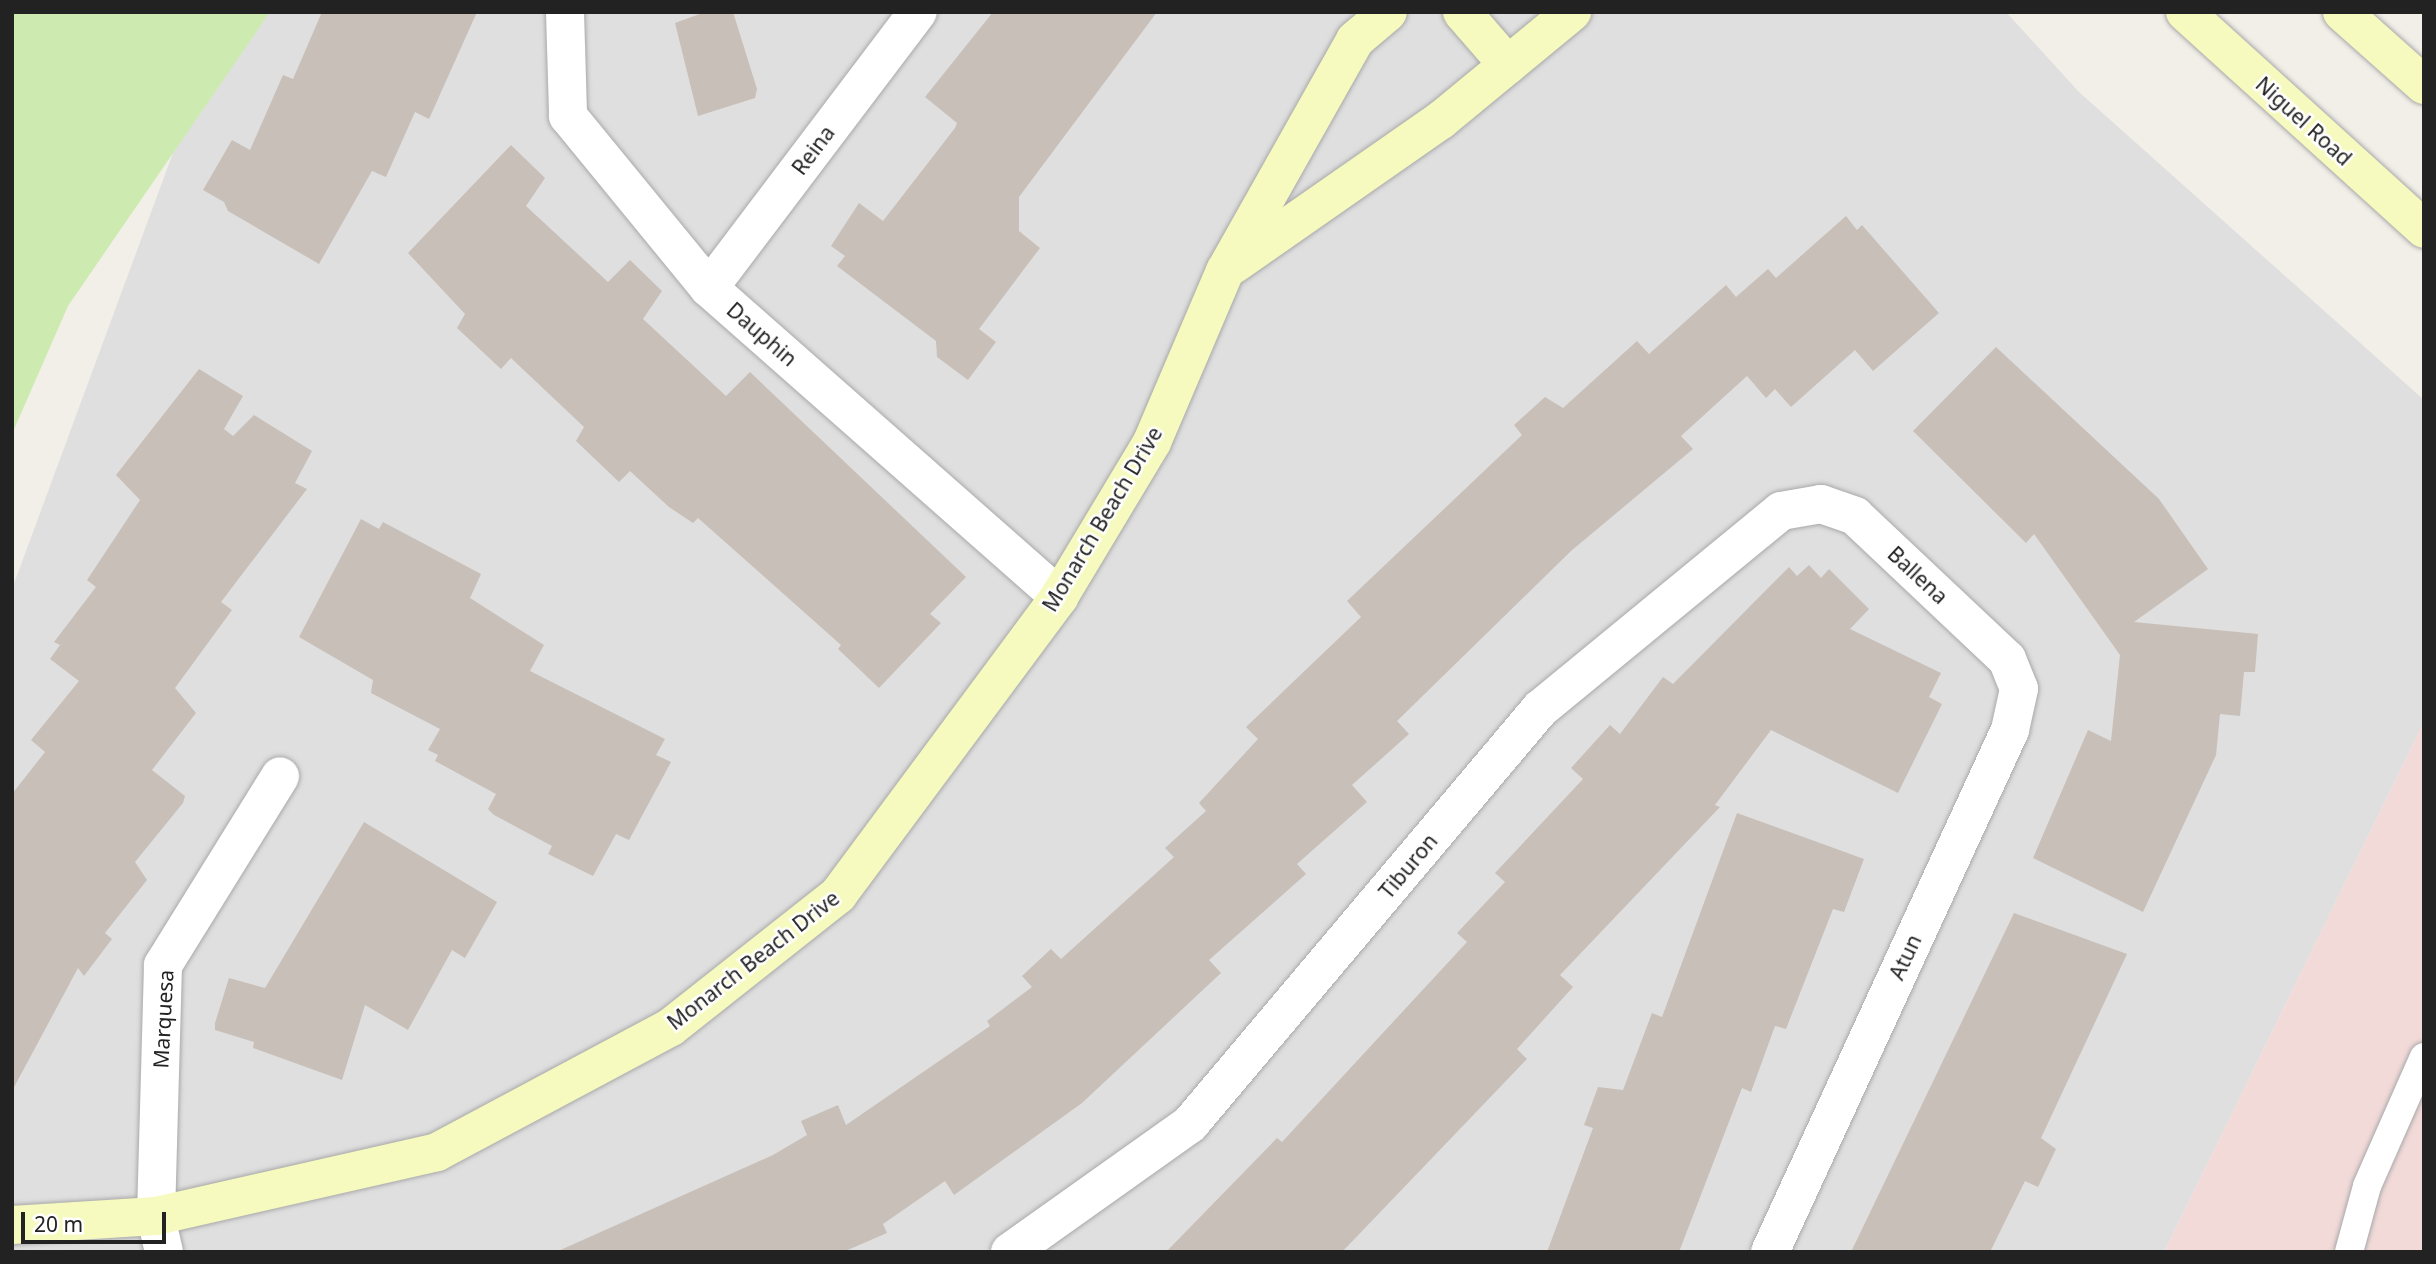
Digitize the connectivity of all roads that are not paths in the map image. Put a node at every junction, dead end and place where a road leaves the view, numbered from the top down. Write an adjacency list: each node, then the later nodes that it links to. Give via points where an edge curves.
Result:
1 (565, 12): 12 (street, Dauphin, via 568,116)
2 (918, 12): 12 (street, Reina)
3 (1388, 12): 11 (street, Monarch Beach Drive, via 1355,40)
4 (1462, 12): 8 (street)
5 (1572, 12): 8 (street)
6 (2185, 12): 10 (street, Niguel Road)
7 (2342, 12): 9 (street)
8 (1508, 65): 11 (street, via 1441,120)
9 (2424, 85)
10 (2424, 229)
11 (1225, 271): 14 (street, Monarch Beach Drive, via 1152,442)
12 (709, 288): 14 (street, Dauphin)
13 (1821, 504): 15 (street, Ballena, via 1855,516); 20 (street, Tiburon, via 1781,511 1541,709 1191,1124)
14 (1059, 597): 19 (street, Monarch Beach Drive, via 838,895 671,1027 437,1152)
15 (2007, 659): 21 (street, Atun, via 2019,689 2010,730)
16 (281, 776): 19 (street, Marquesa, via 163,965)
17 (2424, 1057): 22 (lane, via 2367,1186)
18 (12, 1226): 19 (street, Monarch Beach Drive)
19 (160, 1234)
20 (1010, 1252)
21 (1770, 1252)
22 (2349, 1252)

